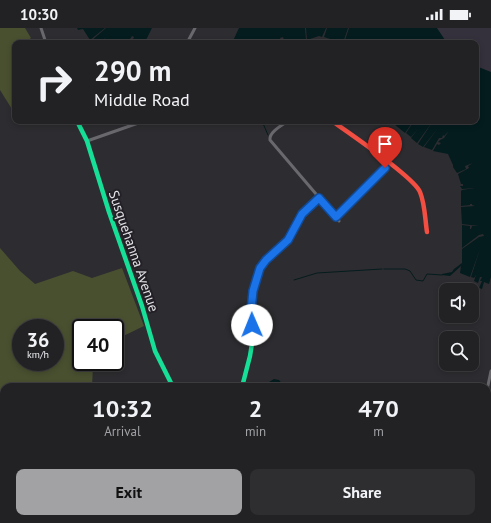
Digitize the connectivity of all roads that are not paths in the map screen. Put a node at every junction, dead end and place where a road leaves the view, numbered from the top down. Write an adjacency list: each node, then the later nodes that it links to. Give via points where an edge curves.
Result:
1 (41, 28): 3 (street)
2 (195, 28): 4 (street)
3 (45, 40)
4 (189, 40)
5 (78, 124): 9 (street, Susquehanna Avenue)
6 (135, 124): 9 (street)
7 (284, 124): 11 (street, via 272,132 270,140)
8 (336, 124): 10 (street)
9 (87, 141): 16 (street, Susquehanna Avenue, via 155,351)
10 (389, 163): 12 (street); 14 (street, via 410,179 420,191)
11 (319, 198): 12 (street); 17 (street, via 302,214 288,240 260,268 253,291 253,337)
12 (336, 217): 13 (street)
13 (339, 221)
14 (427, 232)
15 (491, 371): 18 (street)
16 (171, 383)
17 (243, 383)
18 (488, 383)

